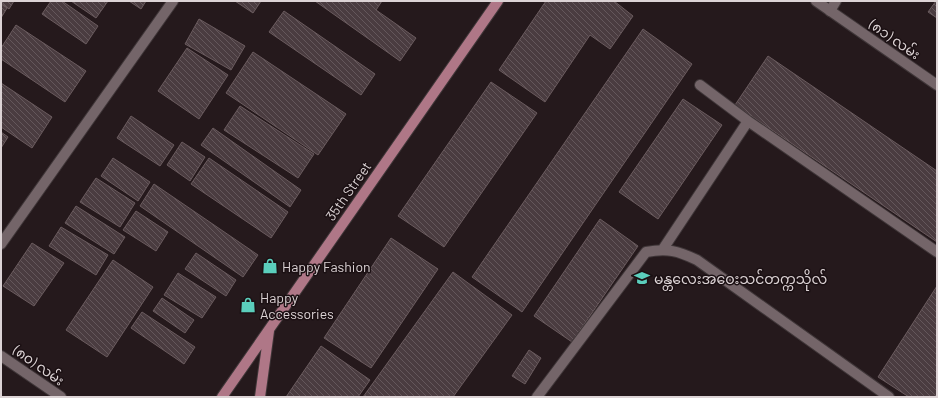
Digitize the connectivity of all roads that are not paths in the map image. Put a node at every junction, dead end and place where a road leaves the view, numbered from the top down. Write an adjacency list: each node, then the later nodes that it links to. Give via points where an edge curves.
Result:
1 (173, 1): 9 (street)
2 (498, 1): 12 (main road, 35th Street)
3 (816, 1): 5 (street, (၈၁) လမ်း)
4 (836, 1): 5 (street)
5 (830, 10): 7 (street, (၈၁) လမ်း)
6 (700, 85): 8 (street)
7 (937, 85)
8 (748, 120): 10 (street); 11 (street)
9 (1, 244)
10 (662, 249): 17 (street, via 646,252); 18 (street, via 679,251 697,260)
11 (937, 252)
12 (270, 329): 15 (main road, 35th Street); 16 (main road)
13 (1, 356): 14 (street, (၈၀) လမ်း)
14 (61, 397)
15 (222, 397)
16 (260, 397)
17 (537, 397)
18 (889, 397)

